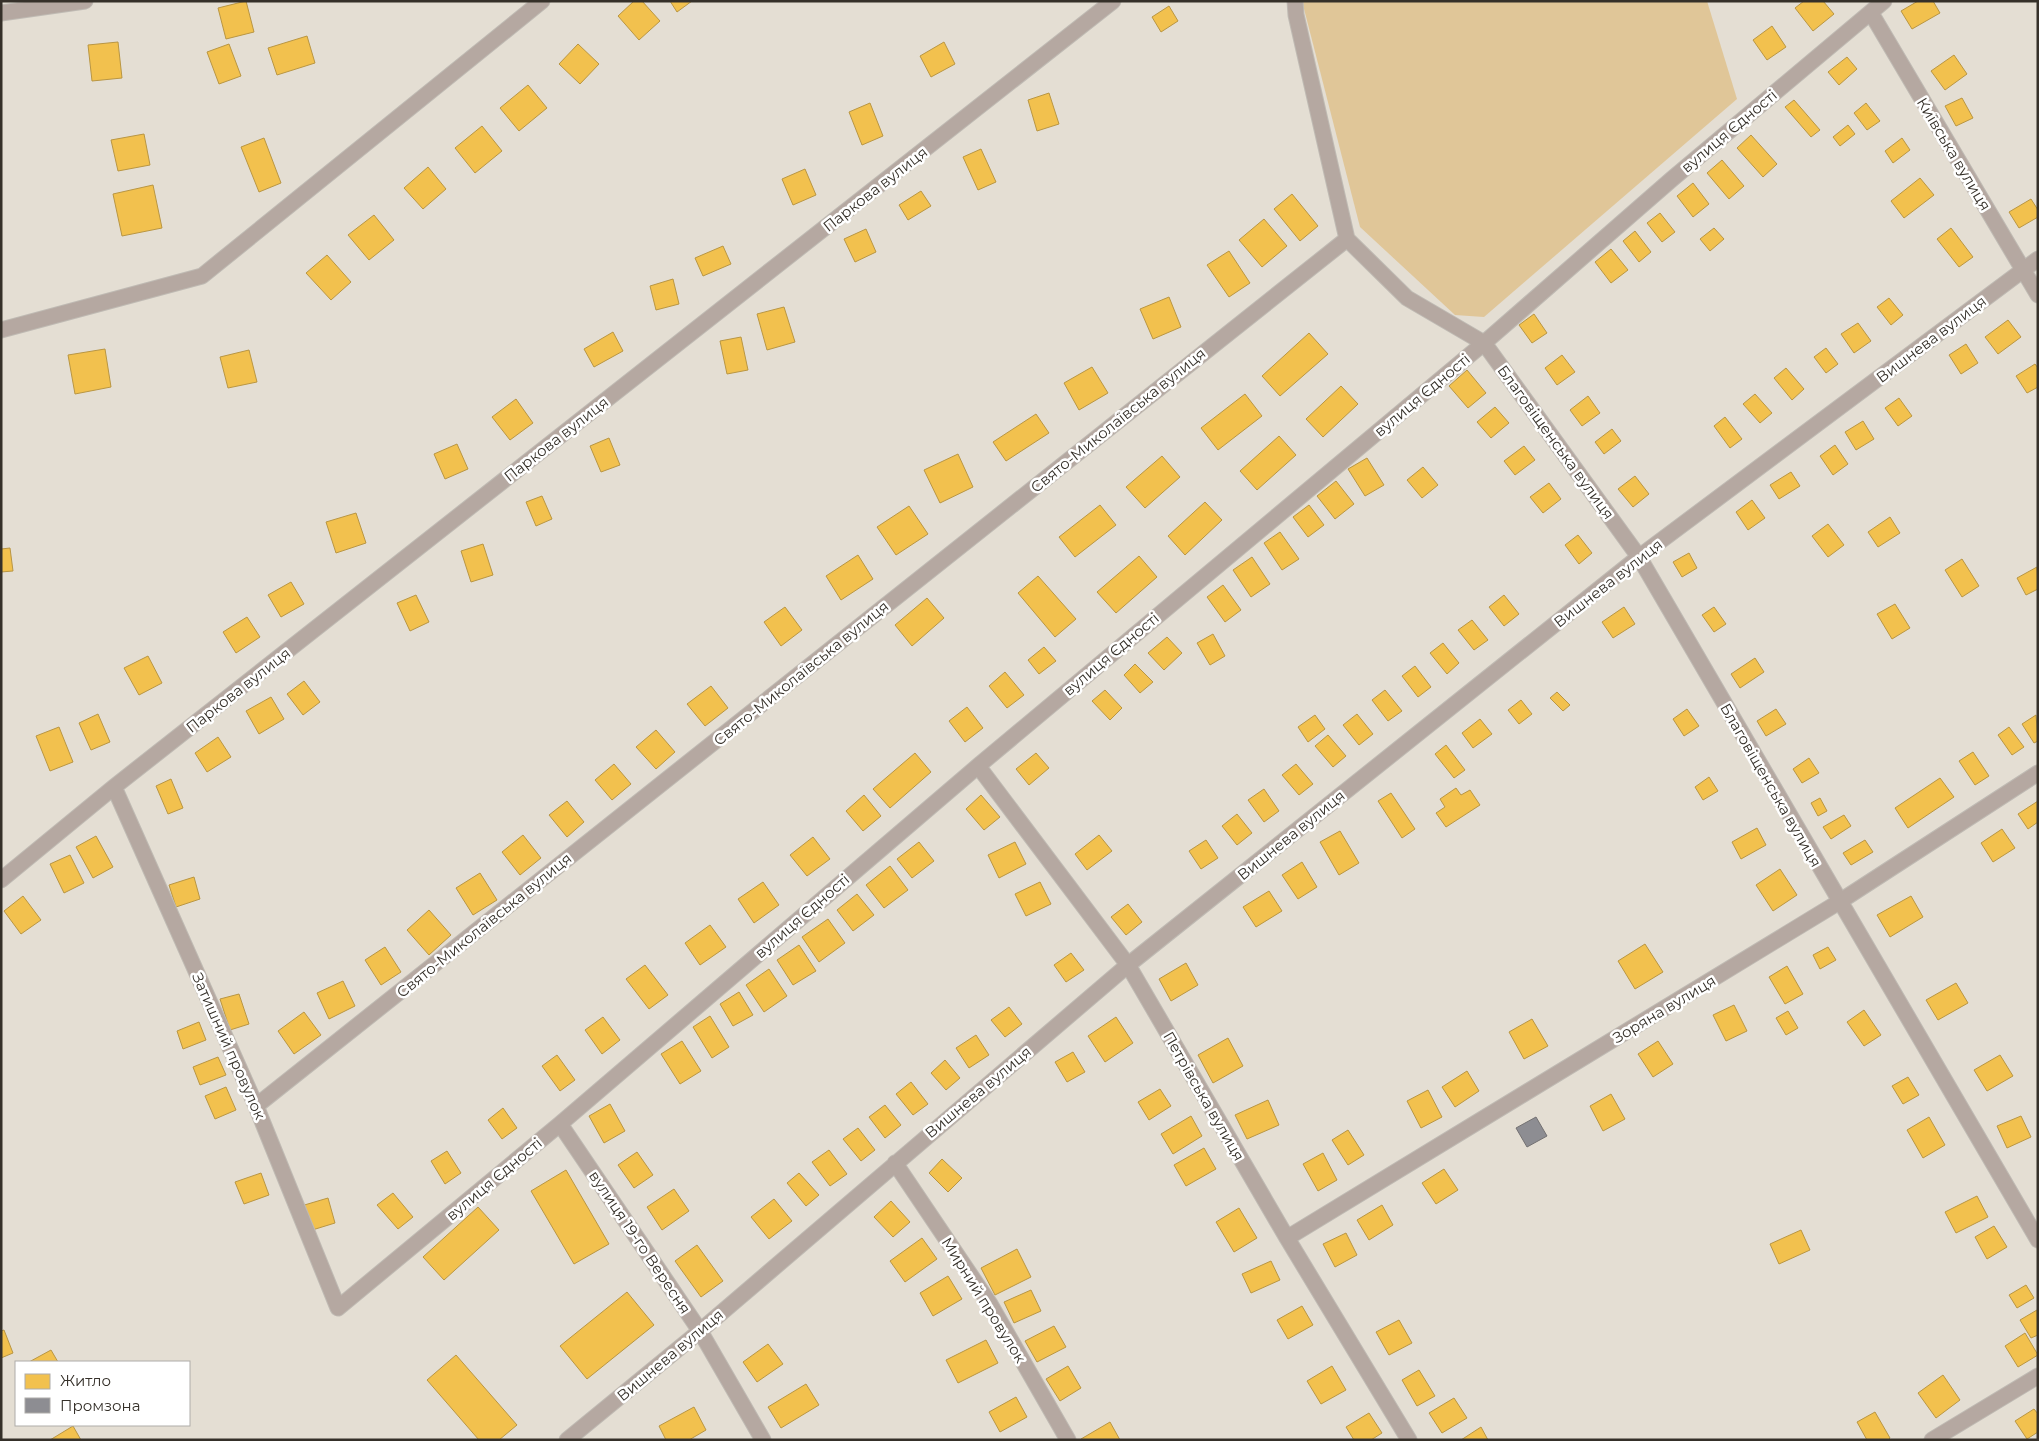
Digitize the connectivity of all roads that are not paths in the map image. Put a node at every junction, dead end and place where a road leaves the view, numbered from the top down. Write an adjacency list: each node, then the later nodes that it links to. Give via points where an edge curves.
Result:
1 (85, 1): 6 (street)
2 (542, 1): 12 (street, via 202,276)
3 (1113, 1): 17 (street, Паркова вулиця)
4 (1884, 1): 7 (street, вулиця Єдності)
5 (1294, 6): 8 (street)
6 (1, 13)
7 (1871, 13): 10 (street, Київська вулиця); 13 (street, вулиця Єдності, via 1672,179)
8 (1346, 239): 13 (street, via 1406,298); 21 (street, Свято-Миколаївська вулиця)
9 (2038, 259): 10 (street, Вишнева вулиця)
10 (2023, 270): 11 (street, Київська вулиця); 14 (street, Вишнева вулиця)
11 (2038, 295)
12 (1, 330)
13 (1484, 343): 14 (street, Благовіщенська вулиця); 15 (street, вулиця Єдності)
14 (1639, 557): 19 (street, Благовіщенська вулиця); 20 (street, Вишнева вулиця)
15 (978, 766): 20 (street, Петрівська вулиця); 22 (street, вулиця Єдності)
16 (2038, 773): 19 (street, Зоряна вулиця)
17 (114, 787): 18 (street, Паркова вулиця); 21 (street, Затишний провулок)
18 (1, 880)
19 (1839, 902): 24 (street, Зоряна вулиця); 25 (street, Благовіщенська вулиця)
20 (1128, 966): 23 (street, Вишнева вулиця); 24 (street, Петрівська вулиця)
21 (256, 1106): 26 (street, Затишний провулок)
22 (560, 1124): 26 (street, вулиця Єдності); 27 (street, вулиця 19-го Вересня)
23 (896, 1163): 27 (street, Вишнева вулиця); 31 (street, Мирний провулок, via 990,1304)
24 (1287, 1238): 32 (street, Петрівська вулиця)
25 (2038, 1240)
26 (338, 1308)
27 (700, 1331): 29 (street, Вишнева вулиця); 30 (street, вулиця 19-го Вересня)
28 (2038, 1376): 33 (street)
29 (568, 1440)
30 (763, 1440)
31 (1068, 1440)
32 (1409, 1440)
33 (1932, 1440)

